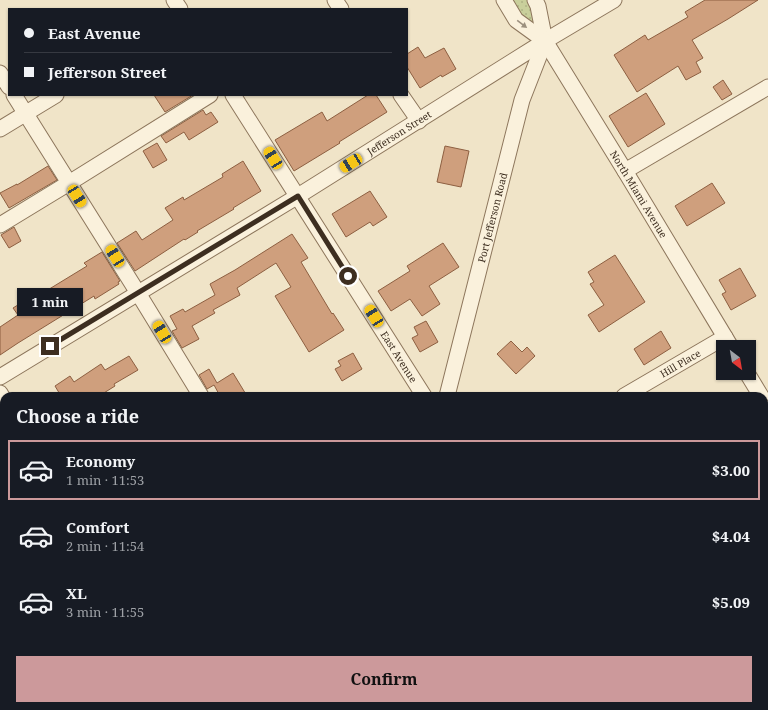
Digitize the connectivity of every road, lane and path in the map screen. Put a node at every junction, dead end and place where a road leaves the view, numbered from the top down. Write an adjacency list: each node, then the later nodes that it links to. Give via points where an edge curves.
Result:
1 (504, 0): 4 (street, North Miami Avenue, one-way to 4, via 516,20)
2 (534, 0): 4 (street, North Miami Avenue, via 538,6)
3 (614, 0): 4 (street, Jefferson Street)
4 (545, 41): 14 (street, Jefferson Street); 16 (street, North Miami Avenue); 27 (street, Port Jefferson Road, via 522,100)
5 (0, 73): 6 (street)
6 (8, 85)
7 (768, 87): 16 (street)
8 (15, 96): 13 (street)
9 (54, 96): 13 (street)
10 (208, 96): 17 (street)
11 (234, 96): 18 (street, East Avenue)
12 (401, 96): 14 (street)
13 (25, 113): 15 (street); 17 (street)
14 (419, 121): 18 (street, Jefferson Street)
15 (0, 129)
16 (625, 170): 21 (street, North Miami Avenue)
17 (69, 183): 19 (street); 20 (street)
18 (298, 196): 20 (street, Jefferson Street); 26 (street, East Avenue)
19 (0, 225)
20 (138, 293): 23 (street, Jefferson Street); 25 (street)
21 (727, 340)
22 (716, 348): 28 (street, Hill Place)
23 (0, 377)
24 (751, 380): 29 (street)
25 (199, 392)
26 (421, 392)
27 (448, 392)
28 (632, 392)
29 (759, 392)

